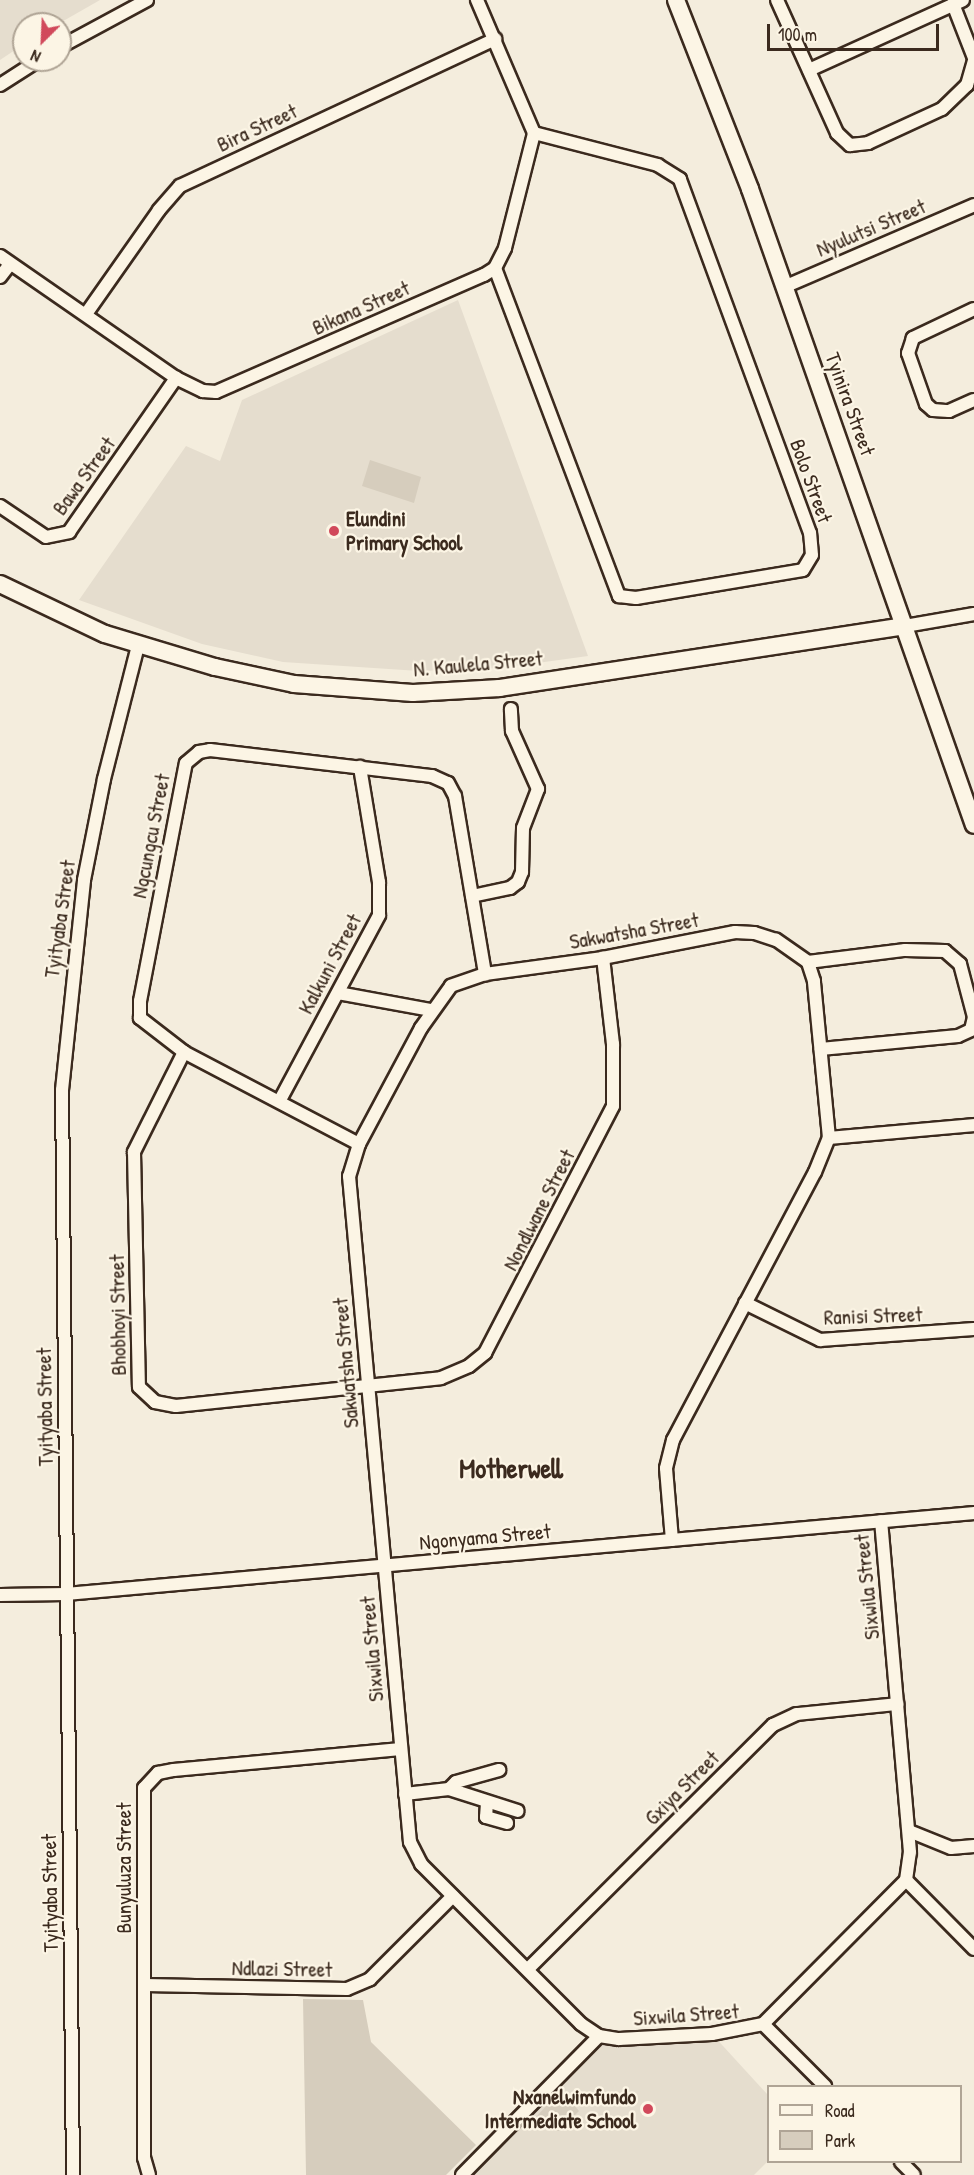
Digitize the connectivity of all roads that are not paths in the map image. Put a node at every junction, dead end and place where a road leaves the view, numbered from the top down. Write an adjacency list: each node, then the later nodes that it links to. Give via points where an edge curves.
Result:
1 (147, 0): 7 (street)
2 (477, 0): 6 (street)
3 (676, 0): 17 (street, Tyinira Street)
4 (777, 0): 9 (street)
5 (958, 2): 8 (street); 9 (street)
6 (495, 39): 12 (street); 19 (street, Bira Street, via 180,186)
7 (72, 41)
8 (974, 59): 9 (street, via 967,85 942,109 859,146 843,142 837,133)
9 (809, 70)
10 (20, 72): 11 (street)
11 (0, 85)
12 (534, 133): 15 (street, via 509,233); 15 (street, Bolo Street, via 658,165 680,179 810,533 812,555 803,570 636,598 619,596)
13 (974, 205): 17 (street, Nyulutsi Street)
14 (5, 260): 16 (street); 19 (street, Bikana Street)
15 (495, 268): 20 (street, Bikana Street, via 229,389 203,391)
16 (0, 278)
17 (784, 287): 25 (street, Tyinira Street)
18 (974, 309): 21 (street, via 913,338 908,353 926,404 933,410 949,411)
19 (86, 314): 20 (street, Bikana Street)
20 (176, 378): 22 (street, Bawa Street, via 69,531 46,537)
21 (974, 400)
22 (0, 506)
23 (0, 584): 26 (street, N. Kaulela Street)
24 (974, 614): 25 (street, N. Kaulela Street)
25 (905, 626): 26 (street, N. Kaulela Street, via 500,688 450,692 294,684); 29 (street, Tyinira Street)
26 (138, 646): 49 (street, Tyityaba Street, via 90,846 65,1035 62,1190)
27 (511, 709): 30 (street, via 512,731 538,789 523,828 522,872 510,888)
28 (360, 767): 30 (street, Ngcungcu Street, via 432,776 448,783 455,796); 34 (street, Kalkuni Street, via 381,898 379,915); 37 (street, Ngcungcu Street, via 210,750 199,752 186,763 139,1010 143,1024)
29 (974, 825)
30 (472, 896): 33 (street, Ngcungcu Street)
31 (603, 958): 32 (street, Sakwatsha Street, via 735,932 754,933 793,949); 33 (street, Sakwatsha Street); 44 (street, Nondlwane Street, via 613,1044 613,1106 516,1298 485,1353 469,1366 441,1378)
32 (807, 962): 36 (street, via 814,981); 36 (street, via 905,950 945,951 960,964 974,1017 971,1030 958,1036)
33 (484, 974): 35 (street, Sakwatsha Street, via 451,986)
34 (338, 993): 35 (street); 38 (street, Kalkuni Street)
35 (431, 1010): 41 (street, Sakwatsha Street)
36 (821, 1049): 40 (street)
37 (184, 1052): 38 (street, Ngcungcu Street); 44 (street, Bhobhoyi Street, via 134,1152 139,1387 155,1402 176,1406)
38 (280, 1100): 41 (street, Ngcungcu Street)
39 (974, 1125): 40 (street)
40 (829, 1138): 42 (street)
41 (359, 1144): 44 (street, Sakwatsha Street, via 349,1176 349,1198)
42 (745, 1303): 43 (street, Ranisi Street, via 820,1340); 47 (street, via 680,1423 669,1452 666,1468)
43 (974, 1329)
44 (369, 1384): 48 (street, Sakwatsha Street)
45 (974, 1513): 46 (street, Ngonyama Street)
46 (881, 1521): 47 (street, Ngonyama Street); 51 (street, Sixwila Street)
47 (672, 1540): 48 (street, Ngonyama Street)
48 (384, 1566): 49 (street, Ngonyama Street); 52 (street, Sixwila Street)
49 (66, 1594): 50 (street, Ngonyama Street); 70 (street, Tyityaba Street)
50 (0, 1595)
51 (898, 1704): 59 (street, Sixwila Street); 64 (street, Gxiya Street, via 797,1713 773,1725)
52 (400, 1749): 55 (street, Sixwila Street); 65 (street, Bunyuluza Street, via 174,1770 149,1779 141,1802)
53 (499, 1770): 54 (street, via 456,1782)
54 (448, 1789): 55 (street); 56 (street)
55 (405, 1794): 62 (street, Sixwila Street, via 414,1854)
56 (487, 1803): 57 (street); 58 (street, via 486,1817)
57 (518, 1811)
58 (507, 1823)
59 (909, 1831): 60 (street, via 951,1848); 61 (street, Sixwila Street)
60 (974, 1846)
61 (906, 1880): 63 (street); 66 (street, Sixwila Street)
62 (453, 1896): 64 (street, Sixwila Street); 65 (street, Ndlazi Street, via 370,1979 347,1989)
63 (974, 1949)
64 (528, 1969): 67 (street, Sixwila Street, via 581,2024)
65 (145, 1985): 71 (street, Bunyuluza Street, via 144,2158)
66 (763, 2024): 67 (street, Sixwila Street, via 712,2034 619,2039); 68 (street)
67 (599, 2036): 72 (street)
68 (824, 2085)
69 (902, 2163): 73 (street)
70 (73, 2175)
71 (149, 2175)
72 (462, 2175)
73 (914, 2175)

